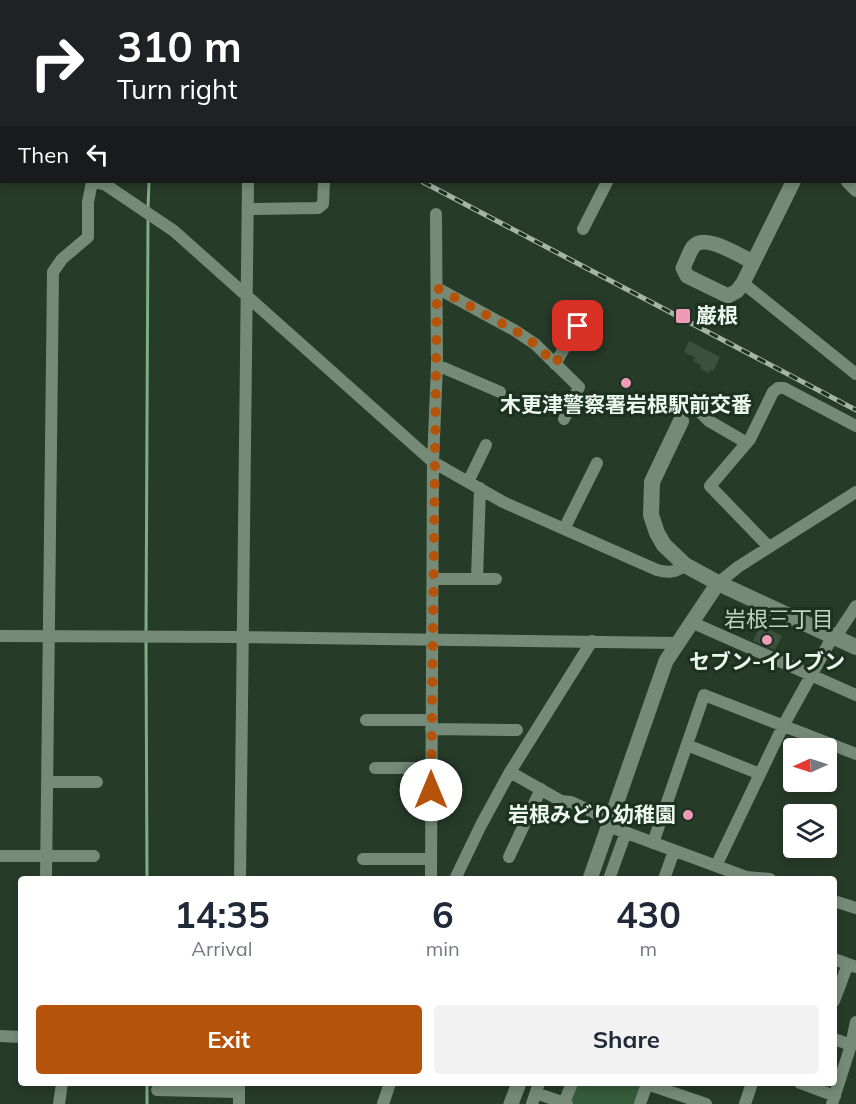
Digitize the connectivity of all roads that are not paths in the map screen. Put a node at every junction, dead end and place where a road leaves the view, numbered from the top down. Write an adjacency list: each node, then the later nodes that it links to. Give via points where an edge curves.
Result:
1 (94, 183): 40 (street, via 88,202 88,237 53,272)
2 (98, 183): 13 (street, via 174,231)
3 (248, 183): 7 (street)
4 (324, 183): 7 (street, via 323,204 318,208)
5 (606, 183): 9 (street)
6 (792, 183): 10 (street)
7 (248, 209): 13 (street)
8 (436, 214): 12 (street)
9 (583, 229)
10 (753, 262): 11 (street); 11 (street, via 716,244 700,242 694,245 683,268 687,276 728,296)
11 (743, 283): 17 (street)
12 (437, 288): 15 (street, via 514,330); 16 (street)
13 (247, 296): 25 (street); 41 (street)
14 (589, 306): 15 (street)
15 (555, 364): 20 (street, via 579,387)
16 (437, 365): 18 (street); 25 (street)
17 (856, 374)
18 (500, 392)
19 (698, 410): 23 (street)
20 (564, 419)
21 (681, 421): 32 (main road, via 652,482 651,515 664,545)
22 (856, 426): 23 (street, via 778,388)
23 (747, 443): 31 (street, via 711,486)
24 (486, 445): 27 (street)
25 (433, 462): 27 (street); 34 (street)
26 (597, 463): 30 (street)
27 (468, 482): 28 (street)
28 (480, 488): 30 (street); 33 (street)
29 (856, 492): 31 (street)
30 (564, 529): 32 (street, via 666,573)
31 (769, 548): 36 (street)
32 (685, 565): 36 (main road)
33 (477, 578): 34 (street); 35 (street)
34 (433, 579): 43 (street)
35 (496, 579)
36 (718, 583): 38 (street); 42 (main road)
37 (856, 606): 42 (street)
38 (691, 622): 45 (street); 47 (street)
39 (0, 636): 40 (street)
40 (48, 637): 41 (street); 59 (street)
41 (244, 637): 43 (street); 74 (street)
42 (834, 637): 46 (main road); 47 (street)
43 (432, 639): 44 (street); 50 (street)
44 (592, 640): 45 (street); 57 (street)
45 (677, 643): 62 (street, via 666,661)
46 (856, 647)
47 (811, 675): 48 (street); 51 (street)
48 (856, 695)
49 (366, 720): 50 (street)
50 (431, 725): 52 (street); 56 (street)
51 (783, 726): 53 (street, via 704,695); 54 (street); 58 (street)
52 (517, 730)
53 (687, 745): 58 (street); 64 (street)
54 (856, 754)
55 (375, 768): 56 (street)
56 (431, 768): 71 (street)
57 (510, 772): 61 (street); 76 (street)
58 (760, 774): 72 (street)
59 (47, 782): 60 (street); 67 (street)
60 (97, 782)
61 (541, 789): 62 (street); 69 (street)
62 (609, 823): 63 (street); 77 (street)
63 (626, 832): 64 (street); 78 (street)
64 (653, 843): 65 (street)
65 (674, 850): 72 (street); 79 (street)
66 (0, 856): 67 (street)
67 (46, 856): 68 (street); 73 (street)
68 (94, 856)
69 (509, 857)
70 (363, 859): 71 (street)
71 (430, 859): 75 (street)
72 (716, 871): 80 (street)
73 (46, 876)
74 (240, 876)
75 (431, 876)
76 (456, 876)
77 (591, 876)
78 (610, 876)
79 (665, 876)
80 (741, 876)
81 (837, 902): 82 (street)
82 (856, 908)
83 (837, 960): 84 (street)
84 (852, 966): 85 (street)
85 (837, 995)
86 (856, 1022): 90 (street)
87 (0, 1036): 88 (street)
88 (18, 1037)
89 (837, 1039): 90 (street)
90 (853, 1042): 103 (street)
91 (62, 1086): 104 (street)
92 (389, 1086): 105 (street)
93 (518, 1086): 106 (street)
94 (571, 1086): 107 (street)
95 (645, 1086): 108 (street)
96 (659, 1086): 99 (street)
97 (751, 1086): 110 (street)
98 (806, 1086): 103 (street)
99 (679, 1089): 109 (street)
100 (158, 1090): 101 (street)
101 (239, 1093)
102 (535, 1093): 107 (street)
103 (834, 1100)
104 (59, 1104)
105 (383, 1104)
106 (511, 1104)
107 (566, 1104)
108 (640, 1104)
109 (706, 1104)
110 (745, 1104)

